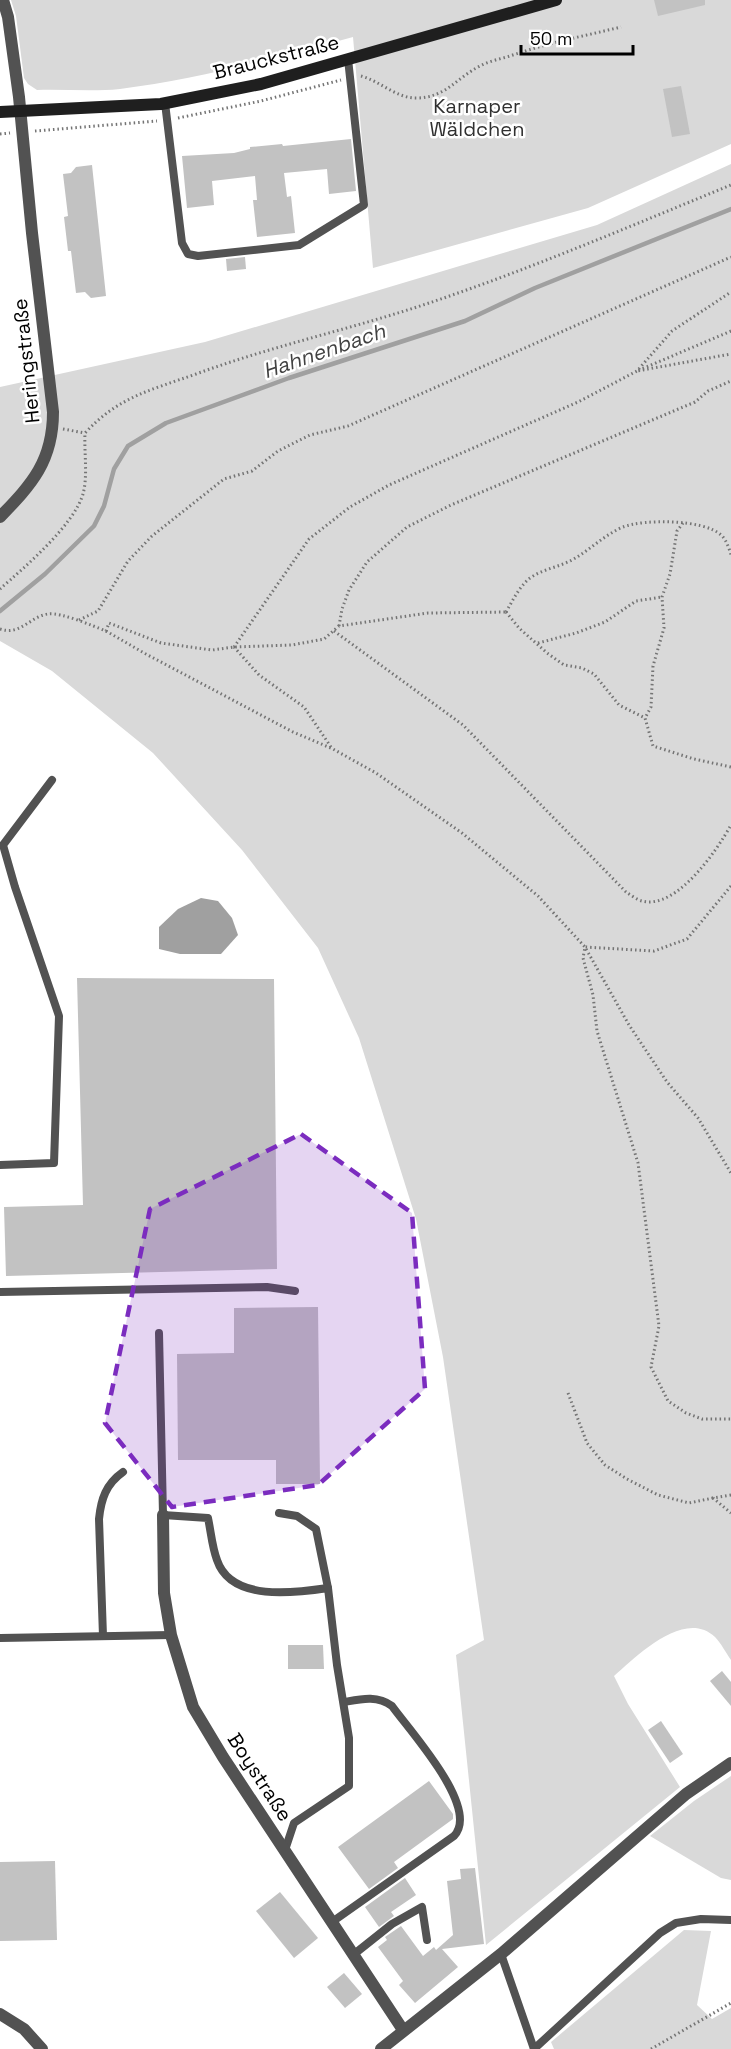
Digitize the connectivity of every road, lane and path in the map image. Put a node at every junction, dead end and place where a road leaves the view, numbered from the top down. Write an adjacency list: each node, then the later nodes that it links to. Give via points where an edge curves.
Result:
1 (3, 0): 8 (street, Heringstraße)
2 (556, 0): 4 (main road, Brauckstraße)
3 (621, 27): 5 (path, via 541,45 480,66 442,93 427,98 412,98 355,74)
4 (348, 59): 5 (lane); 6 (main road, Brauckstraße, via 261,84)
5 (350, 77): 6 (lane, via 364,205 299,245 188,254 182,243)
6 (165, 103): 8 (main road, Brauckstraße)
7 (0, 112): 8 (main road, Brauckstraße)
8 (21, 112): 18 (street, Heringstraße, via 53,428 51,443 37,474)
9 (731, 185): 17 (path, via 438,300 288,343 140,394 100,417)
10 (731, 257): 24 (path, via 348,426 310,435 278,451 252,471 224,479 152,536 128,561 98,611)
11 (731, 292): 14 (path, via 672,331)
12 (731, 331): 14 (path)
13 (731, 354): 14 (path)
14 (637, 371): 30 (path, via 578,402 389,485 350,507 309,539)
15 (731, 381): 25 (path, via 695,402 407,527 367,562 349,590)
16 (70, 429): 17 (path)
17 (86, 433): 21 (path, via 84,492 76,511)
18 (0, 518)
19 (683, 524): 20 (path, via 716,531 723,536); 22 (path, via 677,531); 23 (path, via 643,521 623,527 580,555 530,579)
20 (731, 555)
21 (0, 589)
22 (662, 597): 29 (path, via 636,601 605,622); 31 (path, via 664,628 653,666 651,707)
23 (506, 612): 25 (path, via 428,613); 29 (path)
24 (79, 620): 26 (path, via 48,614 19,628); 28 (path)
25 (339, 626): 27 (path)
26 (0, 630)
27 (334, 630): 30 (path, via 324,639 292,645); 35 (path, via 463,725 626,892 642,901 655,901 680,889 710,859)
28 (106, 631): 30 (path, via 110,623 161,643 212,650); 32 (path, via 293,732)
29 (538, 643): 31 (path, via 564,665 594,674 619,705)
30 (234, 647): 32 (path, via 259,675 304,707)
31 (645, 718): 33 (path, via 653,746)
32 (333, 749): 37 (path, via 462,832 538,896)
33 (731, 767)
34 (52, 780): 38 (lane, via 3,844 59,1016 54,1163)
35 (731, 825)
36 (731, 886): 37 (path, via 687,939 654,951)
37 (585, 947): 39 (path, via 629,1025 667,1082 698,1118); 44 (path, via 583,958 597,1031 638,1163 659,1326 651,1367 668,1401 686,1413 702,1419)
38 (0, 1164)
39 (731, 1173)
40 (295, 1291): 41 (lane, via 267,1287)
41 (0, 1292)
42 (159, 1333): 50 (lane)
43 (568, 1393): 47 (path, via 587,1443 605,1465 658,1495 689,1503)
44 (731, 1419)
45 (123, 1472): 53 (lane, via 106,1488 100,1504)
46 (731, 1495): 47 (path)
47 (713, 1498): 49 (path)
48 (279, 1513): 51 (lane, via 297,1516 316,1529)
49 (731, 1513)
50 (163, 1515): 51 (lane, via 208,1518 217,1562 228,1577 248,1589 288,1594); 52 (street, Boystraße, via 164,1593)
51 (328, 1587): 55 (lane)
52 (171, 1635): 53 (lane); 57 (street, Boystraße, via 193,1707)
53 (103, 1636): 54 (lane)
54 (0, 1638)
55 (344, 1702): 57 (lane, via 349,1786 294,1823); 59 (lane, via 372,1698 393,1706 442,1771 455,1799 459,1831)
56 (731, 1763): 61 (street, via 686,1794)
57 (285, 1851): 59 (street, Boystraße)
58 (731, 1920): 68 (lane, via 676,1923 660,1933)
59 (332, 1922): 62 (street, Boystraße)
60 (427, 1940): 62 (lane, via 422,1907 392,1924)
61 (501, 1954): 65 (street); 68 (lane)
62 (353, 1955): 65 (street, Boystraße)
63 (731, 2003): 69 (path)
64 (0, 2014): 66 (street, via 24,2029)
65 (403, 2030): 67 (street)
66 (42, 2049)
67 (381, 2049)
68 (534, 2049)
69 (651, 2049)

